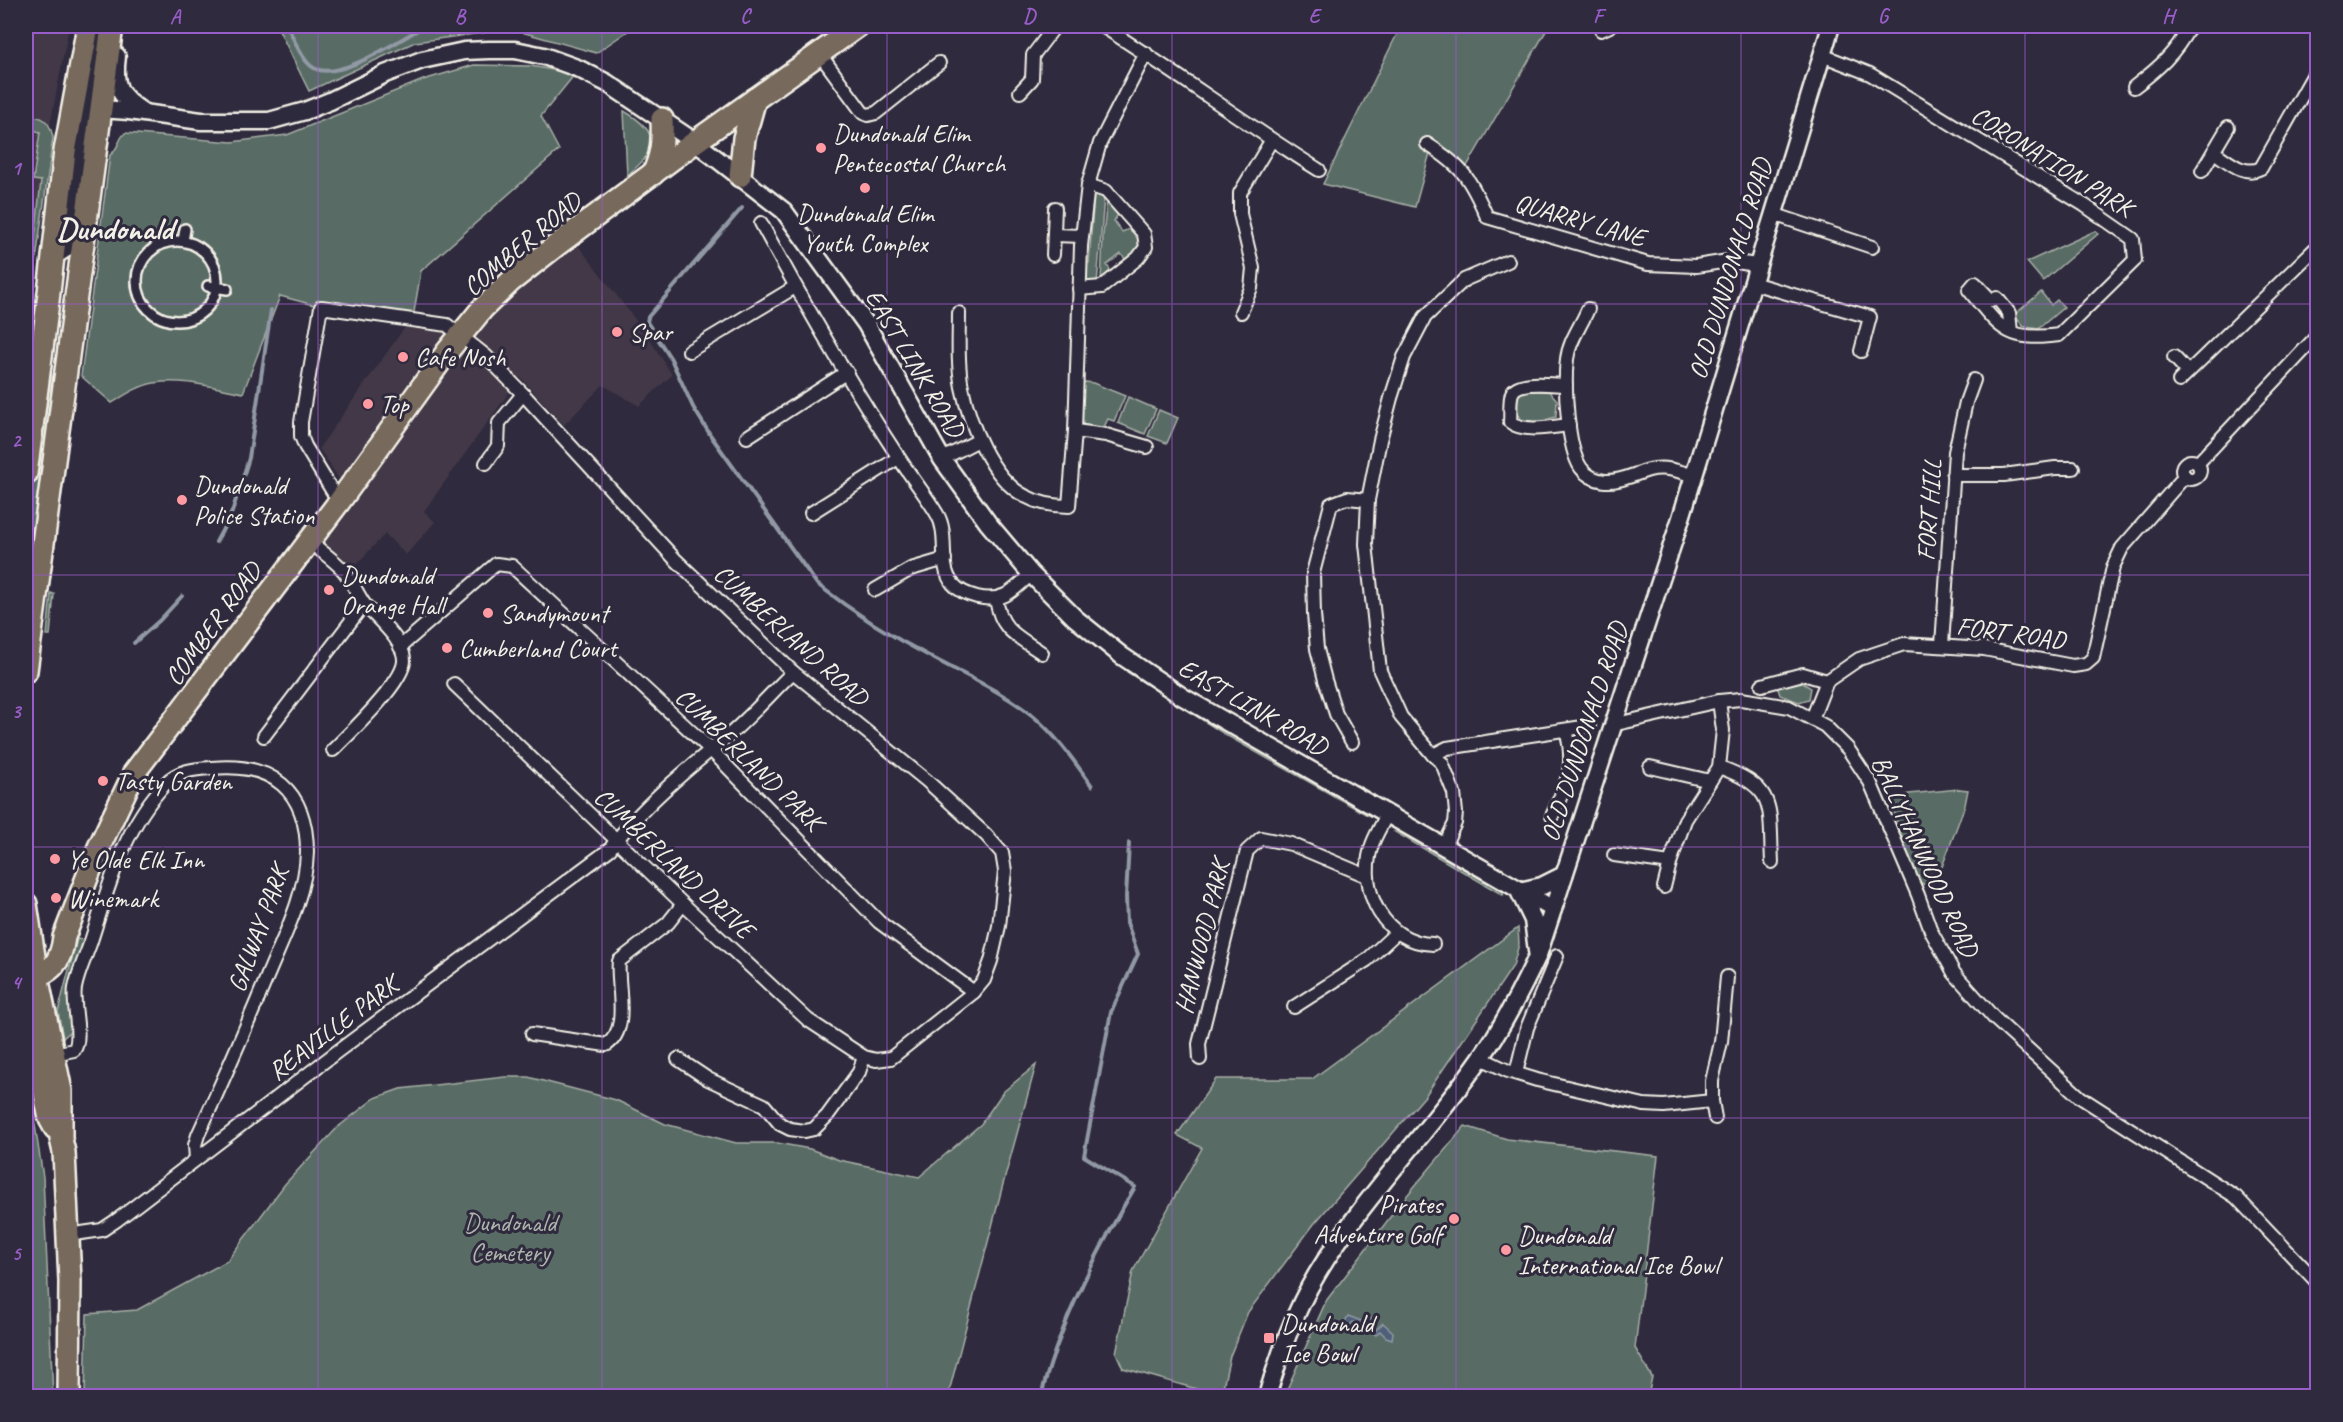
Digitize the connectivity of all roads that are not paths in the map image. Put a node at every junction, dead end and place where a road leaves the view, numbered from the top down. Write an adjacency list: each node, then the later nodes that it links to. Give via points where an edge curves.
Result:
1 (87, 26): 18 (highway)
2 (101, 26): 18 (street)
3 (112, 26): 18 (highway)
4 (121, 26): 19 (street, via 117,82 123,96)
5 (858, 26): 10 (highway, COMBER ROAD)
6 (1055, 26): 16 (street, via 1033,55 1032,79)
7 (1102, 26): 11 (street)
8 (1831, 26): 12 (street, OLD DUNDONALD ROAD)
9 (2190, 26): 15 (street, via 2164,64)
10 (819, 53): 13 (street, via 868,115 876,113); 17 (highway, COMBER ROAD)
11 (1146, 53): 22 (street); 30 (street, via 1100,143)
12 (1822, 55): 32 (street, OLD DUNDONALD ROAD); 49 (street, CORONATION PARK, via 1870,74 2133,238 2135,260 2059,335 2031,337)
13 (939, 63)
14 (2318, 67): 25 (street, via 2261,168 2245,171)
15 (2134, 87)
16 (1020, 93)
17 (755, 99): 23 (highway, COMBER ROAD); 29 (highway, via 744,138)
18 (87, 109): 19 (street, EAST LINK ROAD); 68 (highway, via 53,257); 83 (highway)
19 (146, 114): 20 (street, EAST LINK ROAD, via 201,121 269,121 306,111 422,60 498,49 544,56 577,68)
20 (662, 119): 23 (street, EAST LINK ROAD); 28 (highway, via 663,142)
21 (2228, 127): 25 (street)
22 (1271, 141): 26 (street); 47 (street, via 1240,193 1240,214 1253,268 1251,288)
23 (695, 142): 28 (highway, COMBER ROAD); 29 (street, EAST LINK ROAD)
24 (1427, 144): 42 (street, QUARRY LANE, via 1462,170 1487,217 1648,264 1696,266 1728,261)
25 (2214, 152): 27 (street)
26 (1319, 170)
27 (2202, 171)
28 (653, 174): 50 (highway, COMBER ROAD, via 511,281)
29 (740, 176): 65 (street, EAST LINK ROAD, via 784,211 866,324)
30 (1088, 185): 36 (street); 45 (street, via 1106,191 1144,234 1146,247 1102,287)
31 (1055, 208): 35 (street)
32 (1773, 214): 38 (street); 42 (street, OLD DUNDONALD ROAD)
33 (761, 223): 44 (street)
34 (185, 229): 37 (street)
35 (1054, 235): 36 (street); 40 (street)
36 (1082, 236): 45 (street)
37 (183, 241): 37 (street, via 151,249 137,273 136,286 147,309 175,326 205,310 217,287 212,260 202,249)
38 (1872, 247)
39 (2315, 252): 54 (street, via 2183,376)
40 (1053, 255)
41 (1508, 261): 71 (street, via 1464,280 1425,317 1404,357 1391,398)
42 (1757, 265): 43 (street, OLD DUNDONALD ROAD)
43 (1752, 283): 53 (street, via 1870,317); 70 (street, OLD DUNDONALD ROAD)
44 (795, 287): 52 (street); 55 (street)
45 (1078, 289): 60 (street)
46 (1588, 309): 57 (street, via 1573,336)
47 (1241, 312)
48 (958, 313): 62 (street, via 962,387)
49 (2011, 332)
50 (461, 334): 58 (street, CUMBERLAND ROAD); 72 (highway, COMBER ROAD); 72 (street, via 447,325 321,307 301,436)
51 (2318, 335): 80 (street, FORT ROAD, via 2198,463 2199,475 2193,479 2185,476 2122,548 2113,567 2094,657 2086,664 2073,666)
52 (689, 351)
53 (1861, 351)
54 (2174, 357)
55 (847, 372): 61 (street); 64 (street)
56 (1974, 380): 69 (street, FORT HILL, via 1966,402)
57 (1566, 385): 59 (street); 59 (street, via 1516,387 1510,422 1540,428)
58 (523, 394): 66 (street, via 499,423 498,446); 84 (street, CUMBERLAND ROAD, via 675,559)
59 (1569, 425): 70 (street, via 1581,468 1593,479 1621,480 1651,469 1671,469)
60 (1074, 431): 62 (street, via 1069,506 1039,503 1022,495 995,467); 63 (street)
61 (747, 437)
62 (979, 440): 65 (street)
63 (1147, 447)
64 (898, 458): 73 (street); 75 (street, via 939,516)
65 (942, 459): 76 (street, EAST LINK ROAD, via 988,524)
66 (486, 463)
67 (2073, 468): 69 (street)
68 (26, 474)
69 (1953, 475): 80 (street, FORT HILL)
70 (1694, 476): 90 (street, OLD DUNDONALD ROAD)
71 (1368, 500): 94 (street, via 1347,498 1331,504 1313,573 1317,649 1336,714); 97 (street, via 1366,544 1380,671 1401,717)
72 (339, 502): 74 (highway, COMBER ROAD)
73 (811, 513)
74 (308, 540): 79 (street, via 343,570); 117 (highway, COMBER ROAD, via 134,773 99,847)
75 (945, 560): 77 (street, via 910,569); 78 (street, via 953,584 969,595)
76 (1031, 574): 78 (street, via 1014,590); 101 (street, EAST LINK ROAD, via 1075,618 1154,679)
77 (875, 590)
78 (996, 599): 82 (street, via 1000,619 1008,629)
79 (364, 604): 81 (street); 93 (street)
80 (1942, 645): 85 (street, FORT ROAD, via 1904,644 1859,659)
81 (400, 647): 95 (street, CUMBERLAND PARK, via 496,564 512,566); 96 (street, via 404,660 399,675)
82 (1041, 653)
83 (26, 670)
84 (793, 672): 95 (street, REAVILLE PARK); 123 (street, CUMBERLAND ROAD, via 927,780 1002,853 1005,871 992,961)
85 (1827, 681): 87 (street, via 1803,674); 89 (street)
86 (454, 684): 103 (street, CUMBERLAND DRIVE)
87 (1762, 685)
88 (1719, 701): 89 (street, BALLYHANWOOD ROAD, via 1762,701 1789,707); 90 (street, BALLYHANWOOD ROAD); 99 (street, via 1724,730)
89 (1812, 719): 139 (street, BALLYHANWOOD ROAD, via 1848,749 1870,782 1931,931 1954,973 1994,1018 2080,1096 2236,1197)
90 (1612, 725): 108 (street, OLD DUNDONALD ROAD)
91 (1589, 726): 92 (street)
92 (1566, 730): 97 (street, via 1448,748); 102 (street, via 1572,750 1569,776)
93 (264, 736)
94 (1352, 741)
95 (710, 749): 103 (street, REAVILLE PARK); 123 (street, CUMBERLAND PARK, via 879,922)
96 (333, 750)
97 (1433, 755): 104 (street, via 1442,763 1454,793 1455,823)
98 (1650, 767): 100 (street)
99 (1719, 767): 100 (street); 106 (street, via 1759,787 1768,803)
100 (1710, 781): 107 (street, via 1685,820)
101 (1387, 814): 104 (street, EAST LINK ROAD); 109 (street, via 1371,849)
102 (1552, 816)
103 (616, 840): 113 (street, CUMBERLAND DRIVE); 137 (street, REAVILLE PARK, via 557,891)
104 (1443, 848): 111 (street, EAST LINK ROAD)
105 (1614, 855): 107 (street)
106 (1772, 862)
107 (1670, 863): 110 (street)
108 (1564, 874): 111 (street, via 1542,886); 114 (street, OLD DUNDONALD ROAD)
109 (1367, 876): 116 (street, via 1379,914); 132 (street, HANWOOD PARK, via 1291,844 1261,838 1247,851 1199,1044)
110 (1664, 887)
111 (1519, 891): 114 (street, EAST LINK ROAD); 119 (street, via 1533,920)
112 (26, 904): 115 (highway)
113 (683, 904): 127 (street, via 668,923 619,961 621,994 618,1033 613,1041 606,1045); 129 (street, CUMBERLAND DRIVE, via 808,1020)
114 (1553, 909): 119 (street, OLD DUNDONALD ROAD)
115 (29, 929): 117 (highway, via 38,940); 121 (highway)
116 (1396, 933): 118 (street, via 1420,944); 125 (street, via 1367,960)
117 (65, 935): 121 (highway, COMBER ROAD, via 56,966); 126 (highway, COMBER ROAD, via 68,946)
118 (1433, 944)
119 (1538, 955): 130 (street, OLD DUNDONALD ROAD)
120 (1557, 956): 133 (street, via 1527,1028)
121 (31, 977): 126 (highway)
122 (1727, 977): 134 (street)
123 (974, 992): 129 (street, via 891,1058)
124 (26, 1000): 136 (highway, via 50,1119)
125 (1294, 1007)
126 (45, 1010): 128 (highway)
127 (532, 1034)
128 (54, 1054): 136 (highway, via 61,1091); 137 (street, GALWAY PARK, via 77,1047 76,983 112,874 130,832 154,796 168,780 187,770 223,767 250,768 285,786 297,801 305,825 307,853 299,898 198,1135)
129 (870, 1058): 131 (street, via 827,1116 814,1129 806,1131 790,1130 764,1105)
130 (1481, 1058): 133 (street); 141 (street, OLD DUNDONALD ROAD, via 1347,1228 1316,1274 1282,1349)
131 (678, 1059)
132 (1200, 1059)
133 (1516, 1073): 134 (street, via 1644,1105)
134 (1712, 1101): 135 (street)
135 (1714, 1118)
136 (61, 1138): 138 (highway)
137 (196, 1159): 138 (street, REAVILLE PARK, via 102,1230)
138 (68, 1235): 140 (highway)
139 (2318, 1283)
140 (69, 1396)
141 (1268, 1396)

